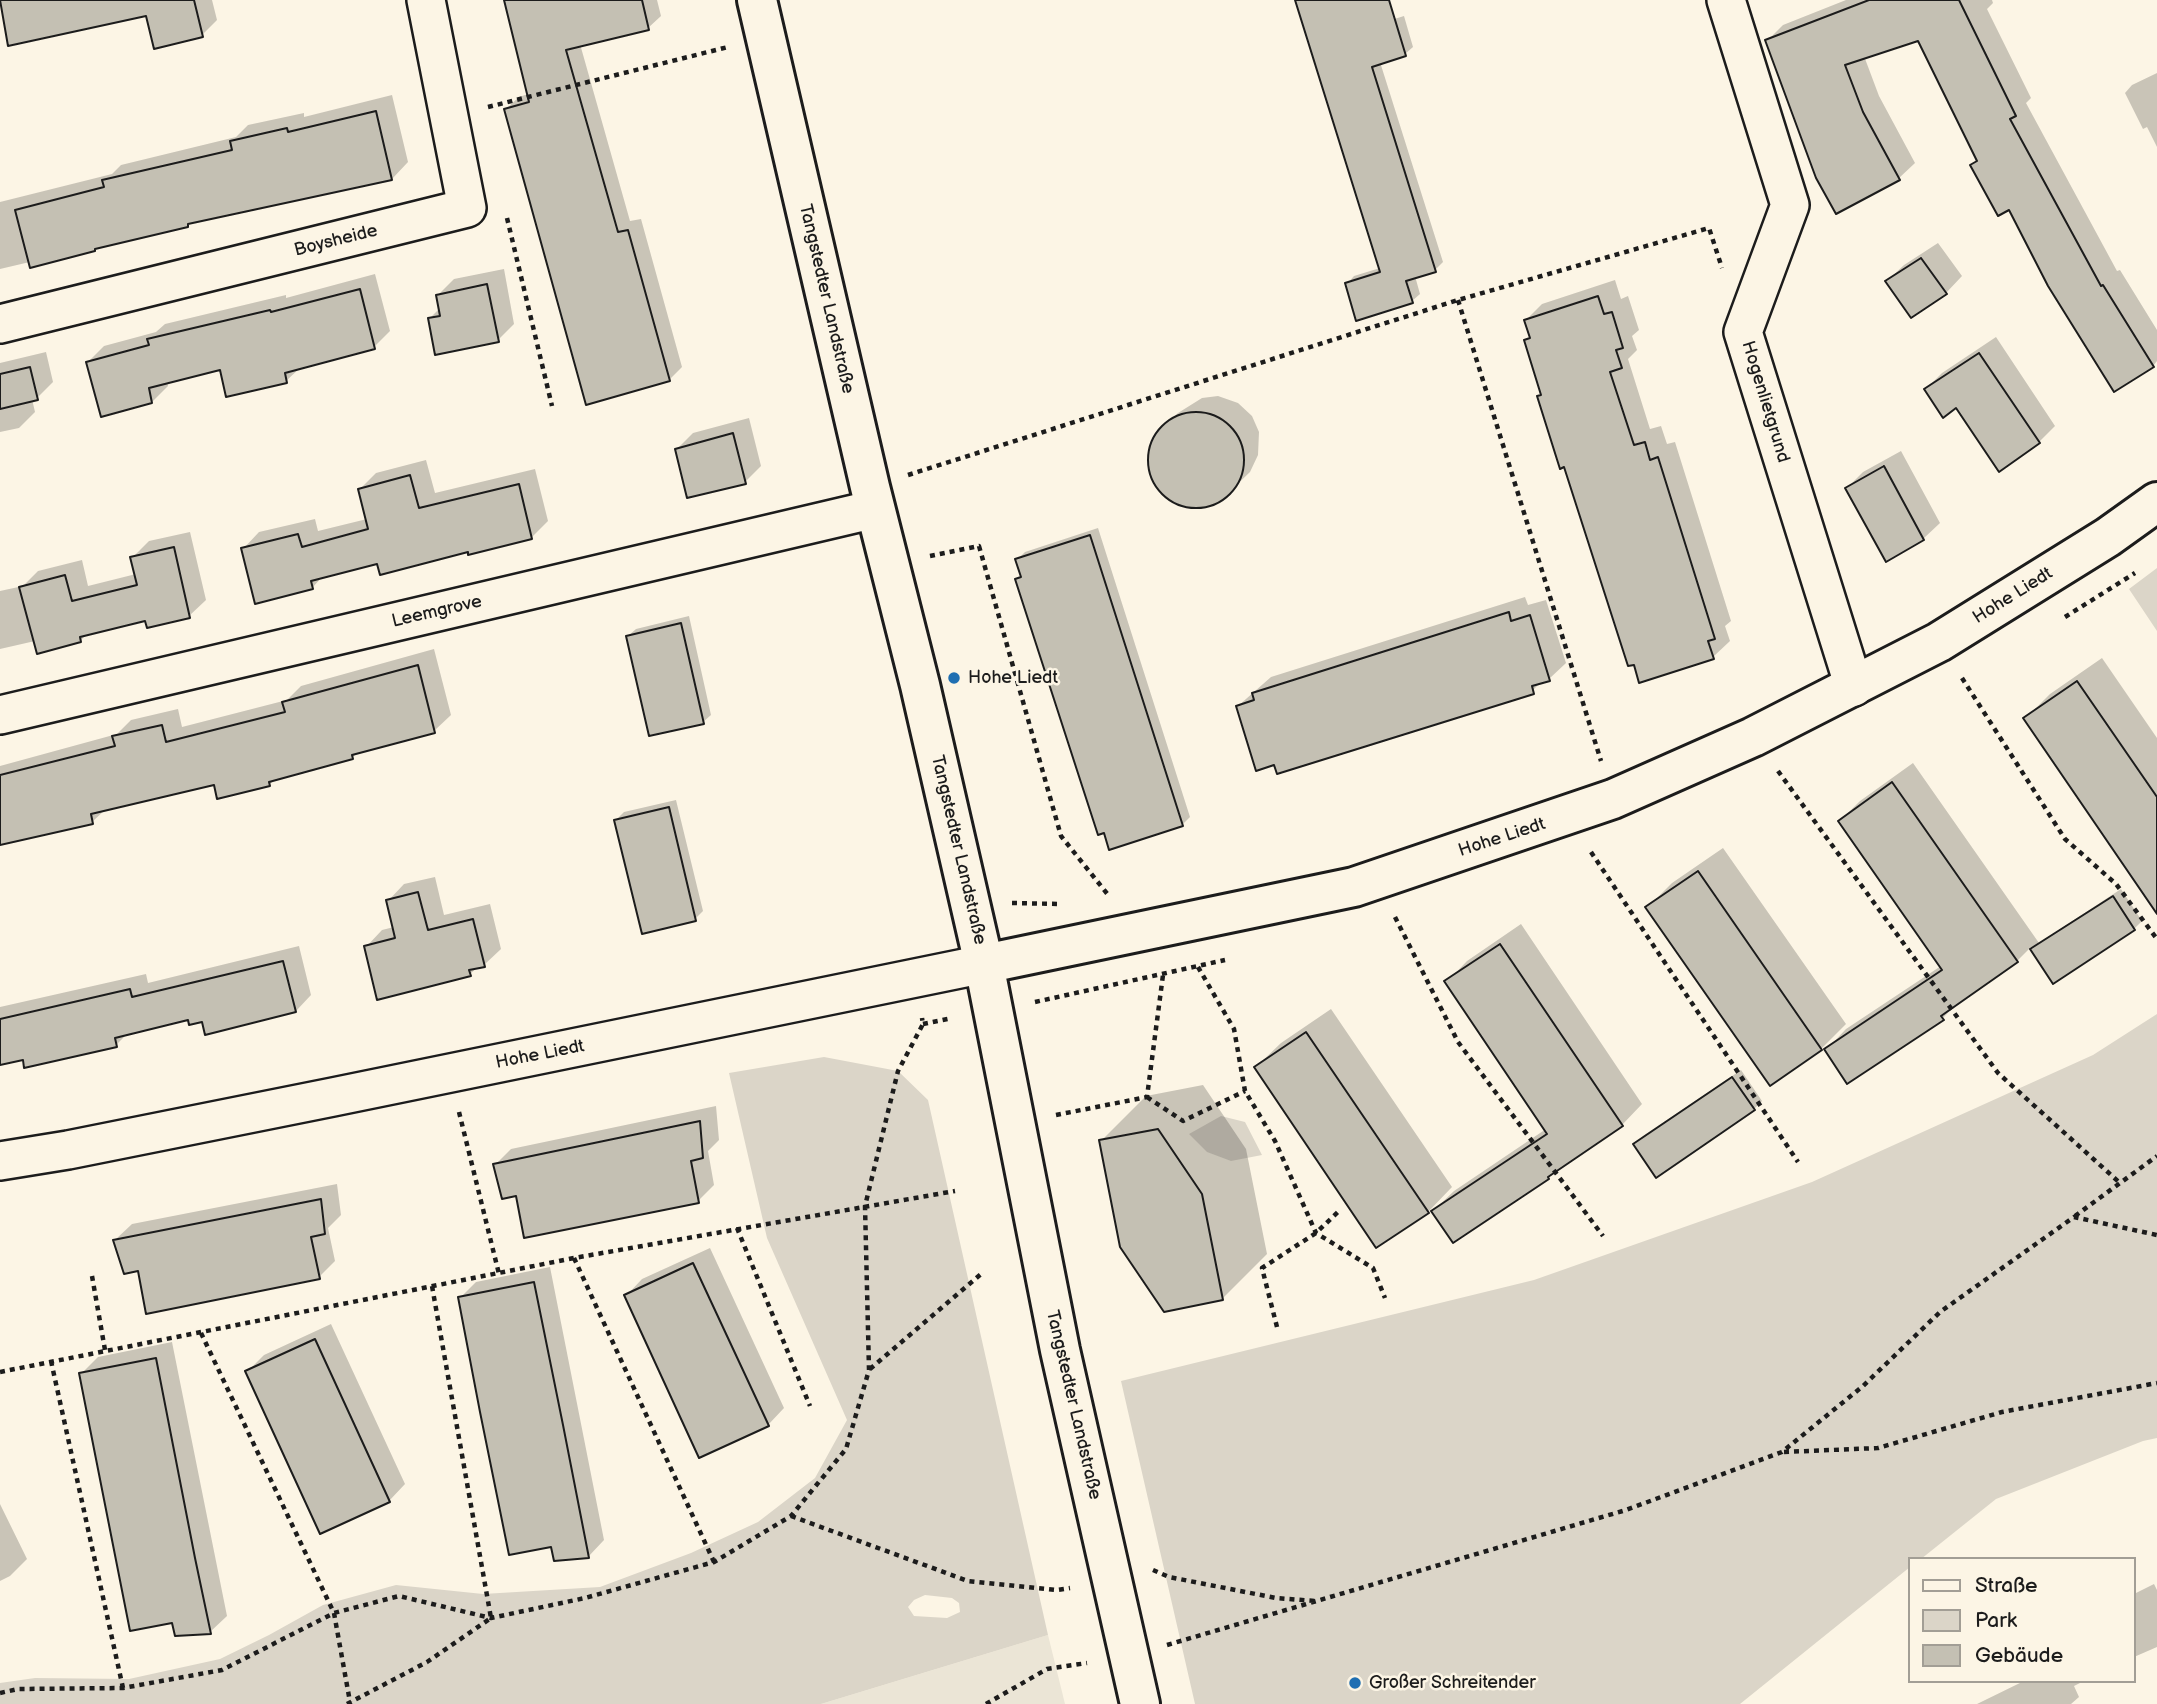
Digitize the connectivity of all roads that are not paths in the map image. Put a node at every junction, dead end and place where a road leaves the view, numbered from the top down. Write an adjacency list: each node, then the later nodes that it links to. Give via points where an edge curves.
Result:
1 (426, 0): 4 (street, Boysheide, via 467,208)
2 (757, 0): 5 (street, Tangstedter Landstraße)
3 (1726, 0): 7 (street, Hogenlietgrund, via 1790,205 1743,332)
4 (0, 324)
5 (872, 498): 8 (street, Leemgrove); 9 (street, Tangstedter Landstraße)
6 (2157, 502): 7 (street, Hohe Liedt, via 1940,642)
7 (1854, 687): 9 (street, Hohe Liedt, via 1613,799 1368,882)
8 (0, 715)
9 (984, 964): 10 (street, Hohe Liedt); 11 (street, Tangstedter Landstraße, via 1060,1350)
10 (0, 1161)
11 (1140, 1704)

